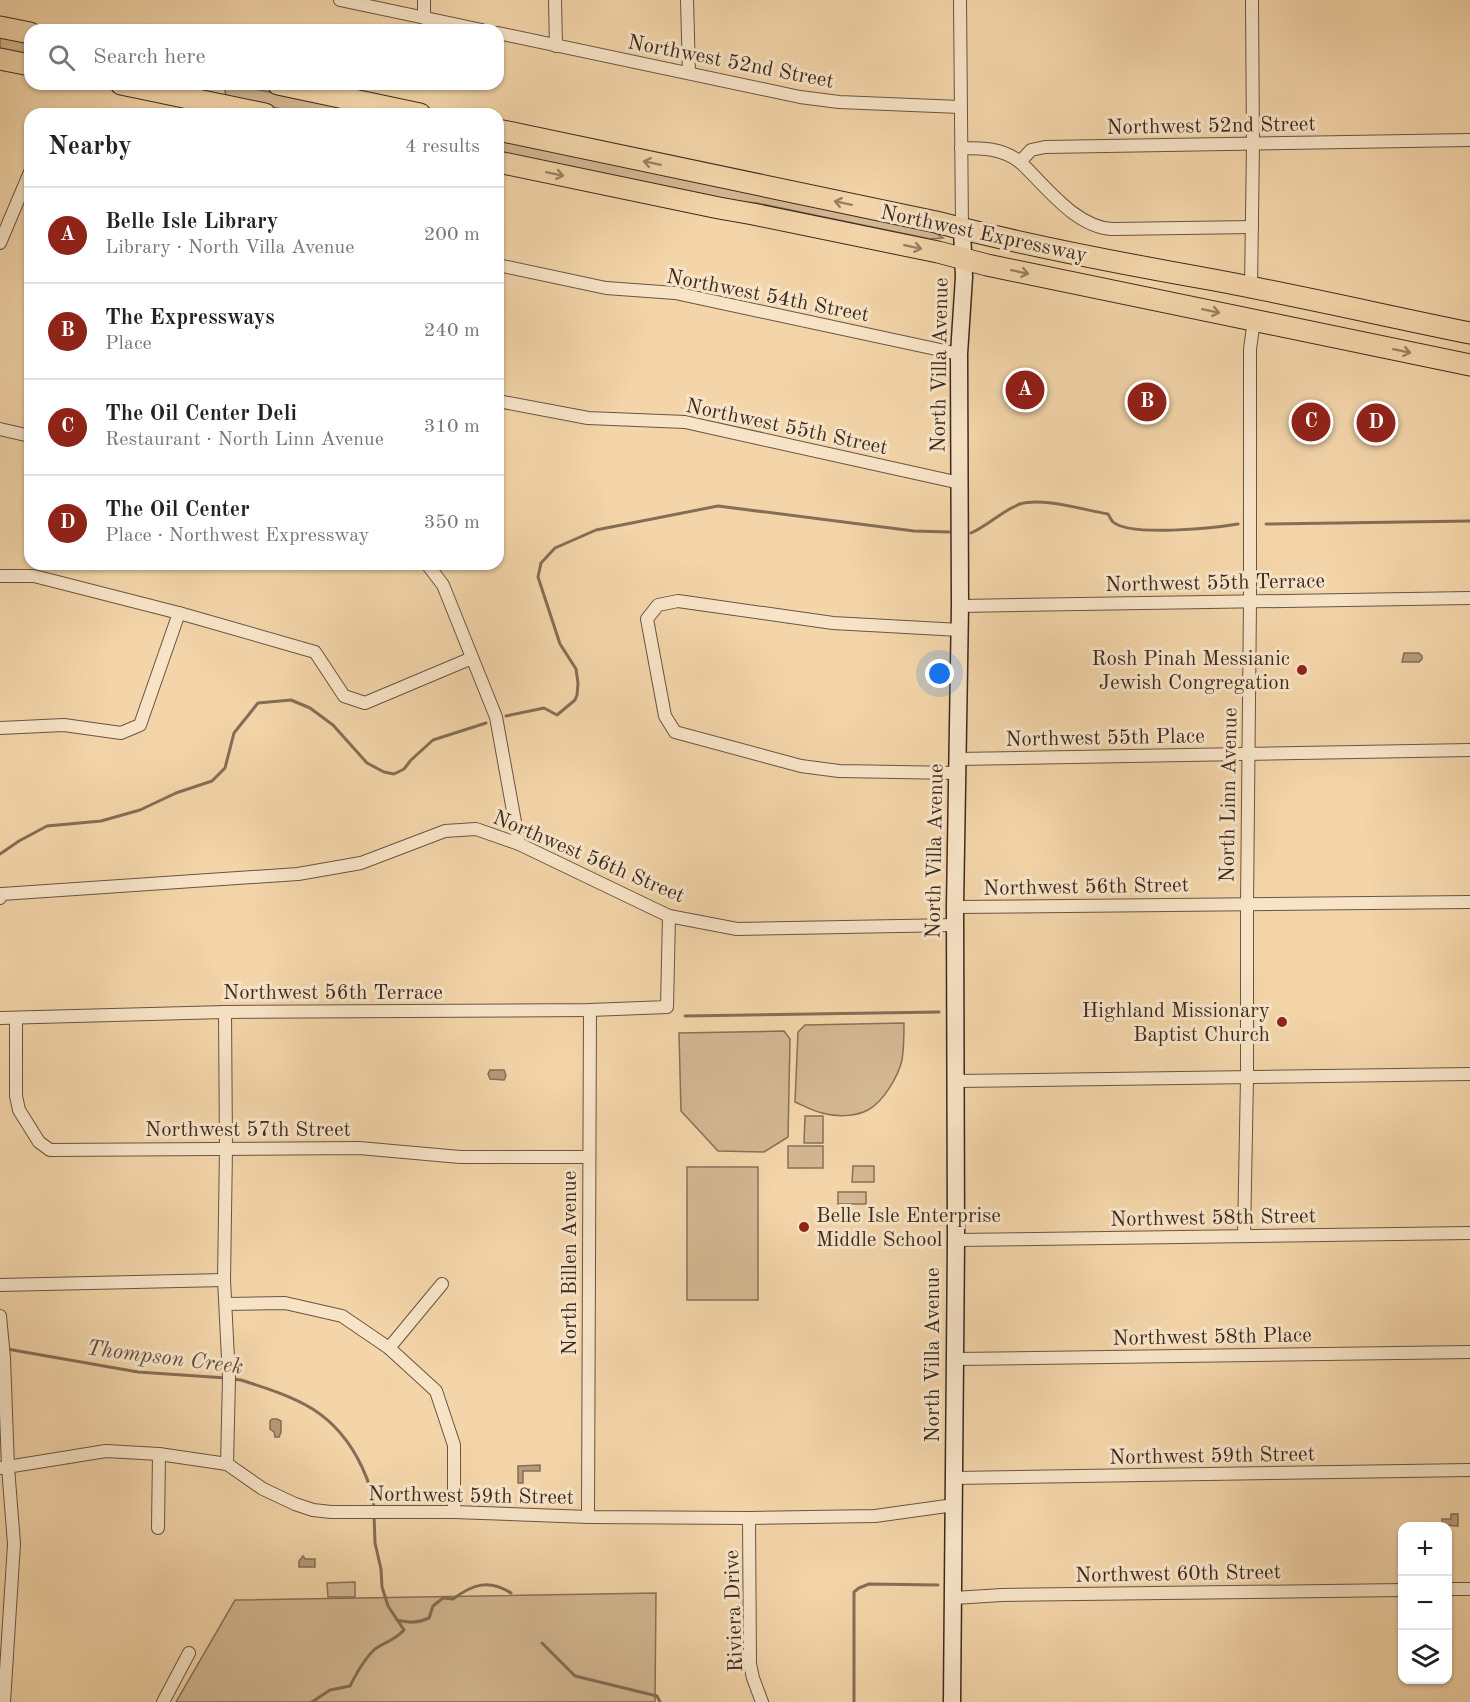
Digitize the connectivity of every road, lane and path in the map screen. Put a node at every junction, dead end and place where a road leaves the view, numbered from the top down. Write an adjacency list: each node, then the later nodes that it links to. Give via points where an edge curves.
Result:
1 (340, 0): 7 (street)
2 (424, 0): 7 (street)
3 (555, 0): 12 (street)
4 (687, 0): 15 (street)
5 (960, 0): 18 (street, North Villa Avenue)
6 (1252, 0): 23 (street)
7 (424, 18): 8 (street)
8 (453, 24)
9 (0, 27): 10 (highway)
10 (24, 32)
11 (504, 34): 12 (street, Northwest 52nd Street)
12 (556, 46): 15 (street, Northwest 52nd Street)
13 (0, 59): 14 (highway)
14 (24, 64)
15 (689, 73): 18 (street, Northwest 52nd Street, via 839,102)
16 (150, 90): 19 (highway)
17 (306, 90): 20 (highway)
18 (960, 107): 24 (street, North Villa Avenue)
19 (236, 108)
20 (392, 108)
21 (504, 131): 29 (highway, Northwest Expressway, one-way to 21)
22 (1470, 140): 23 (street, Northwest 52nd Street)
23 (1253, 144): 25 (street, Northwest 52nd Street, via 1045,147 1031,150); 28 (street)
24 (961, 148): 25 (street, via 999,150); 29 (street, North Villa Avenue)
25 (1020, 162): 28 (street, via 1078,217 1095,226 1112,230)
26 (504, 163): 31 (highway, Northwest Expressway, one-way to 31)
27 (24, 186): 30 (street)
28 (1252, 227): 33 (street)
29 (962, 229): 31 (street, North Villa Avenue); 33 (highway, Northwest Expressway)
30 (0, 243)
31 (963, 258): 35 (highway, Northwest Expressway, one-way to 35); 37 (street, North Villa Avenue)
32 (504, 266): 37 (street, Northwest 54th Street, via 606,288 675,293)
33 (1251, 288): 34 (highway, Northwest Expressway)
34 (1293, 297): 35 (highway, via 1263,307); 36 (highway, Northwest Expressway)
35 (1254, 320): 38 (highway, Northwest Expressway, one-way to 38); 46 (street, North Linn Avenue, via 1250,349)
36 (1470, 333)
37 (959, 354): 42 (street, North Villa Avenue)
38 (1470, 365)
39 (504, 402): 42 (street, Northwest 55th Street, via 588,418 685,422)
40 (0, 429): 41 (street)
41 (24, 435)
42 (960, 483): 47 (street, North Villa Avenue)
43 (432, 570): 50 (street, via 443,585)
44 (0, 576): 48 (street, via 34,576)
45 (1470, 598): 46 (street, Northwest 55th Terrace)
46 (1250, 601): 47 (street, Northwest 55th Terrace); 53 (street, North Linn Avenue)
47 (960, 606): 49 (street, North Villa Avenue)
48 (179, 613): 50 (street, via 315,652 344,696 365,703); 51 (street, via 140,725 121,733 64,725)
49 (960, 630): 54 (street, North Villa Avenue); 54 (street, Northwest 55th Place, via 833,623 678,601 658,605 646,619 665,716 675,732 801,766 839,771)
50 (472, 658): 55 (street, via 496,717)
51 (0, 728)
52 (1470, 750): 53 (street, Northwest 55th Place)
53 (1249, 754): 54 (street, Northwest 55th Place); 58 (street, North Linn Avenue)
54 (957, 766): 59 (street, North Villa Avenue)
55 (519, 844): 56 (street, Northwest 56th Street, via 476,829 445,831 361,863 298,874 2,894); 60 (street, Northwest 56th Street)
56 (0, 898)
57 (1470, 902): 58 (street, Northwest 56th Street)
58 (1246, 904): 59 (street, Northwest 56th Street); 67 (street, North Linn Avenue)
59 (955, 907): 61 (street, North Villa Avenue)
60 (669, 916): 61 (street, Northwest 56th Street, via 737,929); 62 (street, Northwest 56th Terrace, via 667,1007)
61 (955, 925): 68 (street, North Villa Avenue)
62 (590, 1010): 63 (street, Northwest 56th Terrace); 70 (street, North Billen Avenue)
63 (225, 1012): 65 (street, Northwest 56th Terrace); 69 (street)
64 (0, 1018): 65 (street, Northwest 56th Terrace)
65 (16, 1018): 69 (street, Northwest 57th Street, via 19,1110 39,1143 50,1150)
66 (1470, 1074): 67 (street)
67 (1247, 1078): 68 (street); 72 (street, North Linn Avenue)
68 (955, 1081): 73 (street, North Villa Avenue)
69 (226, 1148): 70 (street, Northwest 57th Street, via 359,1148 460,1157); 74 (street)
70 (589, 1157): 89 (street, North Billen Avenue)
71 (1470, 1233): 72 (street, Northwest 58th Street)
72 (1244, 1236): 73 (street, Northwest 58th Street)
73 (956, 1240): 81 (street, North Villa Avenue)
74 (224, 1280): 76 (street); 77 (street)
75 (442, 1284): 79 (street)
76 (0, 1285)
77 (226, 1304): 79 (street, via 285,1303 342,1316); 83 (street)
78 (0, 1316): 84 (street)
79 (389, 1348): 88 (street, via 436,1391 454,1444)
80 (1470, 1352): 81 (street, Northwest 58th Place)
81 (954, 1359): 86 (street, North Villa Avenue)
82 (159, 1454): 83 (street, Northwest 59th Street); 84 (street, Northwest 59th Street, via 106,1451); 91 (street)
83 (227, 1464): 88 (street, Northwest 59th Street, via 263,1488 313,1510)
84 (4, 1467): 96 (street, via 14,1544)
85 (1470, 1470): 86 (street, Northwest 59th Street)
86 (954, 1478): 87 (street, North Villa Avenue)
87 (954, 1505): 90 (street, Northwest 59th Street, via 875,1516); 95 (street, North Villa Avenue)
88 (454, 1512): 89 (street, Northwest 59th Street)
89 (588, 1517): 90 (street, Northwest 59th Street)
90 (749, 1518): 100 (street, Riviera Drive, via 750,1664)
91 (158, 1528)
92 (1452, 1589): 93 (street)
93 (1470, 1589)
94 (1398, 1590): 95 (street, Northwest 60th Street)
95 (954, 1598): 101 (street, North Villa Avenue)
96 (4, 1618): 98 (street)
97 (189, 1653): 99 (street)
98 (4, 1702)
99 (163, 1702)
100 (762, 1702)
101 (952, 1702)

